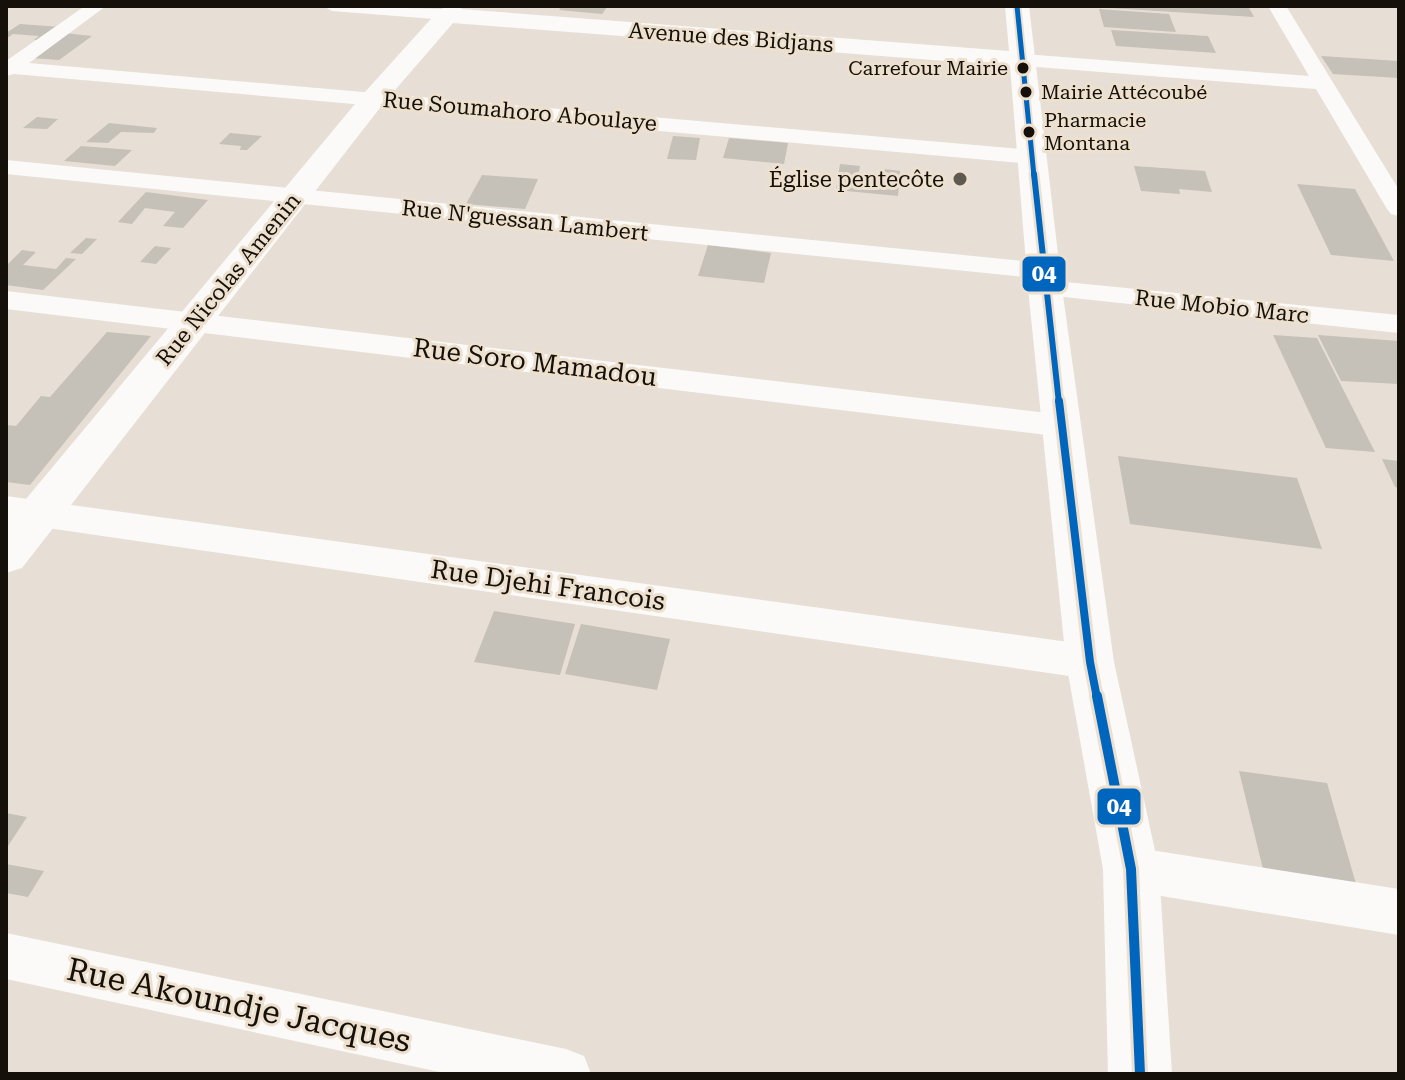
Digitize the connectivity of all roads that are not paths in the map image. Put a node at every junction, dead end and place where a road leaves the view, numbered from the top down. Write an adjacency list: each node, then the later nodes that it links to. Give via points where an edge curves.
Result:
1 (97, 6): 7 (street)
2 (332, 6): 5 (street, Avenue des Bidjans)
3 (1017, 6): 6 (street)
4 (1277, 6): 8 (street)
5 (450, 10): 6 (street, Avenue des Bidjans); 9 (street, Rue Nicolas Amenin)
6 (1024, 60): 8 (street, Avenue des Bidjans); 10 (street)
7 (7, 68): 9 (street, Rue Soumahoro Aboulaye)
8 (1322, 83): 13 (street)
9 (374, 98): 10 (street, Rue Soumahoro Aboulaye); 12 (street, Rue Nicolas Amenin)
10 (1033, 157): 14 (street)
11 (6, 167): 12 (street, Rue N'guessan Lambert)
12 (294, 197): 14 (street, Rue N'guessan Lambert); 16 (street, Rue Nicolas Amenin)
13 (1399, 209)
14 (1045, 279): 17 (street, Rue Mobio Marc); 18 (street)
15 (6, 300): 16 (street, Rue Soro Mamadou)
16 (194, 321): 18 (street, Rue Soro Mamadou); 19 (street, Rue Nicolas Amenin)
17 (1399, 324)
18 (1064, 426): 21 (street)
19 (23, 511): 20 (street, Rue Nicolas Amenin); 21 (street, Rue Djehi Francois)
20 (6, 555)
21 (1090, 662): 22 (street)
22 (1131, 869): 23 (street); 26 (street)
23 (1399, 912)
24 (6, 956): 25 (street, Rue Akoundje Jacques)
25 (566, 1074)
26 (1140, 1074)

